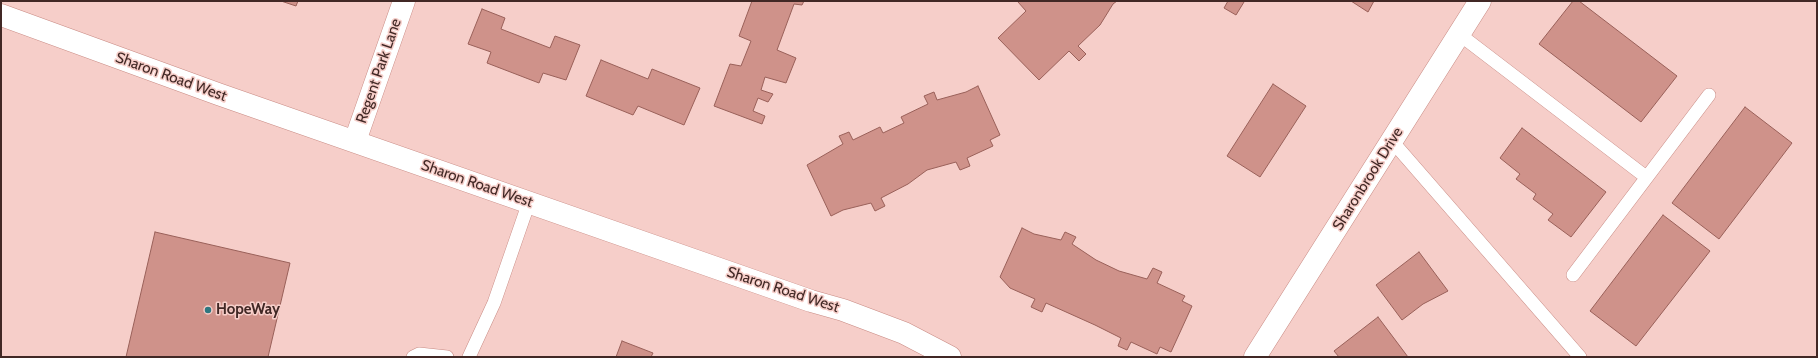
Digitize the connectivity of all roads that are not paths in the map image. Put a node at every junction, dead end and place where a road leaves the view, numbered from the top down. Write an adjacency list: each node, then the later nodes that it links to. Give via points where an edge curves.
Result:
1 (404, 1): 6 (main road, Regent Park Lane)
2 (1480, 1): 4 (main road, Sharonbrook Drive)
3 (1, 15): 6 (main road, Sharon Road West)
4 (1458, 34): 7 (main road, Sharonbrook Drive); 8 (lane)
5 (1709, 94): 8 (lane)
6 (355, 141): 9 (main road, Sharon Road West)
7 (1392, 141): 15 (main road, Sharonbrook Drive); 16 (lane)
8 (1646, 177): 10 (lane)
9 (529, 202): 13 (lane, via 494,303); 14 (main road, Sharon Road West, via 811,301 844,310 904,333)
10 (1573, 275)
11 (413, 357): 12 (lane, via 419,354)
12 (447, 357)
13 (469, 357)
14 (950, 357)
15 (1255, 357)
16 (1580, 357)

